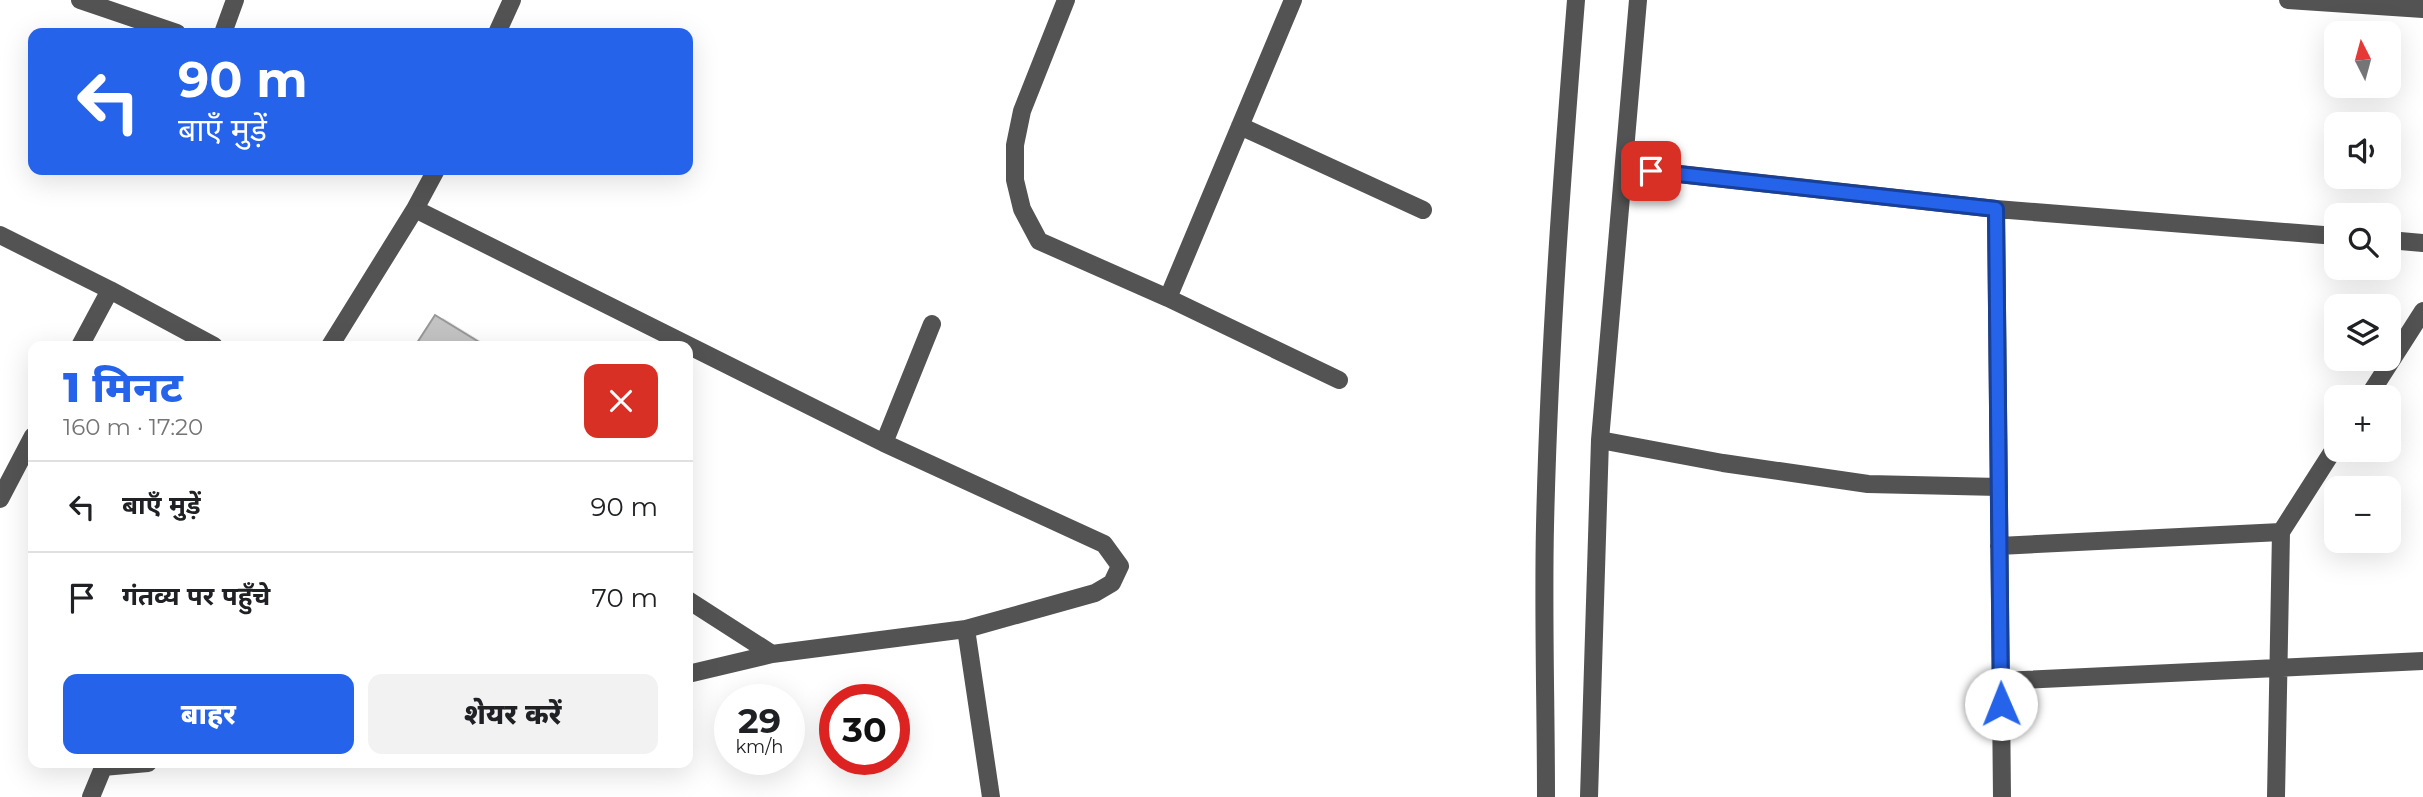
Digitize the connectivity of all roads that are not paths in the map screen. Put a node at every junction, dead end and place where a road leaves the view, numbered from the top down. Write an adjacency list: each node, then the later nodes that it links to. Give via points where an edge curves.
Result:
1 (80, 0): 10 (street)
2 (235, 0): 11 (street)
3 (512, 0): 12 (street)
4 (1066, 0): 24 (street, via 1022,111 1015,145 1015,180 1022,209 1039,240)
5 (1293, 0): 13 (street)
6 (1576, 0): 52 (street, via 1545,527)
7 (1638, 0): 14 (street)
8 (2288, 0): 9 (street)
9 (2423, 9)
10 (162, 28)
11 (225, 28)
12 (499, 28)
13 (1240, 126): 18 (street); 24 (street)
14 (1625, 168): 17 (street); 34 (street)
15 (433, 175): 16 (street)
16 (415, 209): 29 (street); 30 (street)
17 (1996, 209): 20 (street); 38 (street)
18 (1423, 210)
19 (0, 235): 23 (street)
20 (2324, 235)
21 (2401, 241): 22 (street)
22 (2423, 243)
23 (110, 290): 27 (street); 28 (street)
24 (1168, 298): 32 (street)
25 (2423, 311): 33 (street)
26 (932, 324): 35 (street)
27 (83, 341)
28 (205, 341)
29 (333, 341)
30 (680, 341)
31 (693, 348): 35 (street)
32 (1339, 380)
33 (2376, 385)
34 (1600, 440): 38 (street, via 1868,484); 53 (street)
35 (884, 443): 43 (street, via 1104,544 1120,566 1112,583 1095,593)
36 (28, 446): 39 (street)
37 (2326, 462): 40 (street)
38 (1999, 487): 41 (street)
39 (0, 499)
40 (2281, 532): 41 (street); 46 (street)
41 (1999, 546): 48 (street)
42 (693, 603): 44 (street)
43 (966, 629): 44 (street); 51 (street)
44 (772, 654): 47 (street)
45 (2423, 662): 46 (street)
46 (2278, 667): 48 (street); 55 (street)
47 (693, 673)
48 (2001, 681): 54 (street)
49 (103, 768): 50 (street)
50 (91, 797)
51 (991, 797)
52 (1546, 797)
53 (1589, 797)
54 (2002, 797)
55 (2276, 797)

